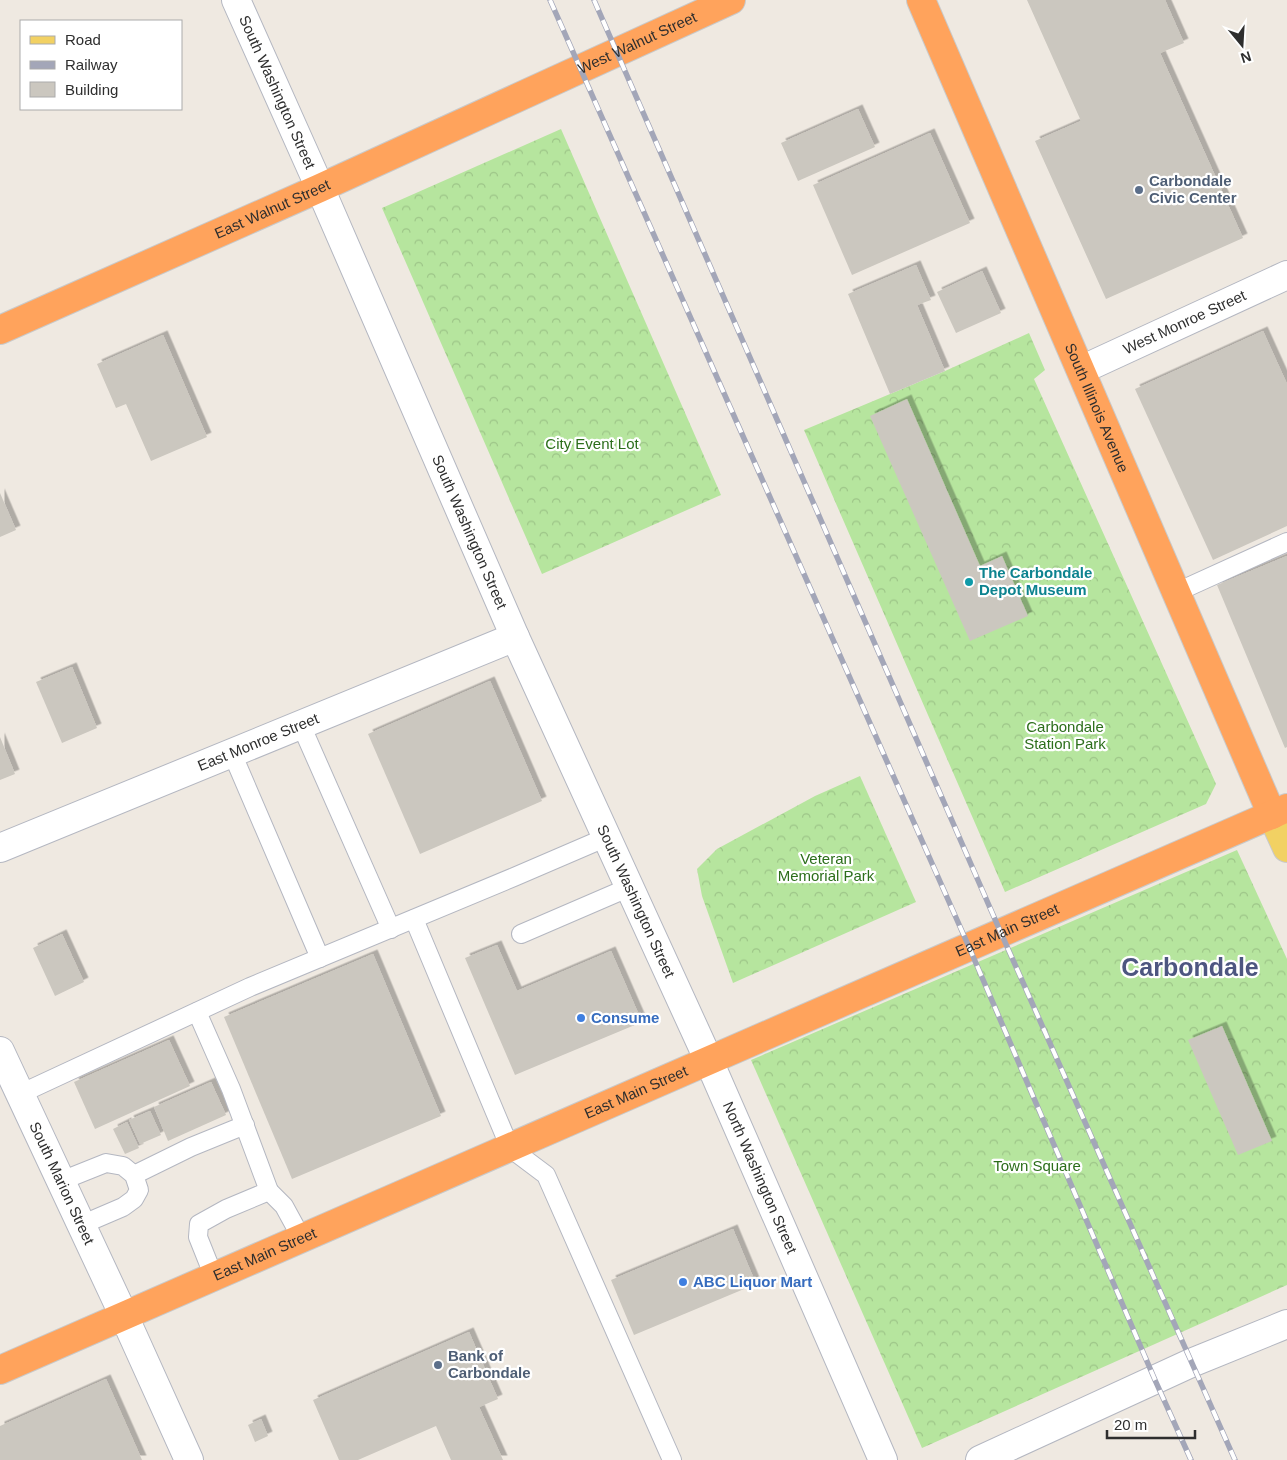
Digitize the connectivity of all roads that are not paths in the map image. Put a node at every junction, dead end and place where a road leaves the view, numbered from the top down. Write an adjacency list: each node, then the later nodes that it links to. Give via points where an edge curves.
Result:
1 (236, 0): 5 (street, South Washington Street)
2 (731, 0): 4 (highway, West Walnut Street)
3 (921, 0): 8 (highway, South Illinois Avenue)
4 (543, 87): 5 (highway, East Walnut Street)
5 (320, 188): 7 (highway, East Walnut Street); 11 (street, South Washington Street)
6 (1287, 276): 8 (street, West Monroe Street)
7 (0, 330)
8 (1081, 370): 10 (highway, South Illinois Avenue)
9 (1287, 542): 10 (lane)
10 (1177, 592): 14 (highway, South Illinois Avenue)
11 (515, 637): 12 (street, East Monroe Street); 15 (street, South Washington Street)
12 (301, 725): 13 (street, East Monroe Street); 20 (lane)
13 (232, 753): 16 (street, East Monroe Street); 22 (lane)
14 (1280, 811): 17 (main road); 25 (highway, East Main Street)
15 (607, 836): 18 (street, South Washington Street); 19 (lane)
16 (0, 848)
17 (1287, 848)
18 (630, 887): 21 (lane); 25 (street, South Washington Street)
19 (414, 919): 20 (lane); 28 (lane)
20 (391, 929): 22 (lane)
21 (521, 934)
22 (320, 958): 23 (lane)
23 (197, 1012): 26 (lane); 27 (lane)
24 (0, 1051): 26 (street, South Marion Street)
25 (709, 1061): 28 (highway, East Main Street); 40 (street, North Washington Street)
26 (20, 1094): 30 (street, South Marion Street)
27 (245, 1125): 29 (lane); 31 (lane)
28 (510, 1148): 33 (highway, East Main Street); 39 (lane, via 546,1176)
29 (134, 1175): 30 (lane, via 123,1166 106,1163); 32 (lane, via 139,1190 134,1199)
30 (61, 1181): 32 (street, South Marion Street)
31 (269, 1191): 33 (lane, via 284,1206); 34 (lane, via 199,1224 198,1237)
32 (81, 1225): 35 (street, South Marion Street)
33 (302, 1238): 34 (highway, East Main Street)
34 (214, 1277): 35 (highway, East Main Street)
35 (124, 1316): 37 (highway, East Main Street); 38 (street, South Marion Street)
36 (1287, 1324): 41 (street)
37 (0, 1370)
38 (189, 1460)
39 (672, 1460)
40 (883, 1460)
41 (980, 1460)

